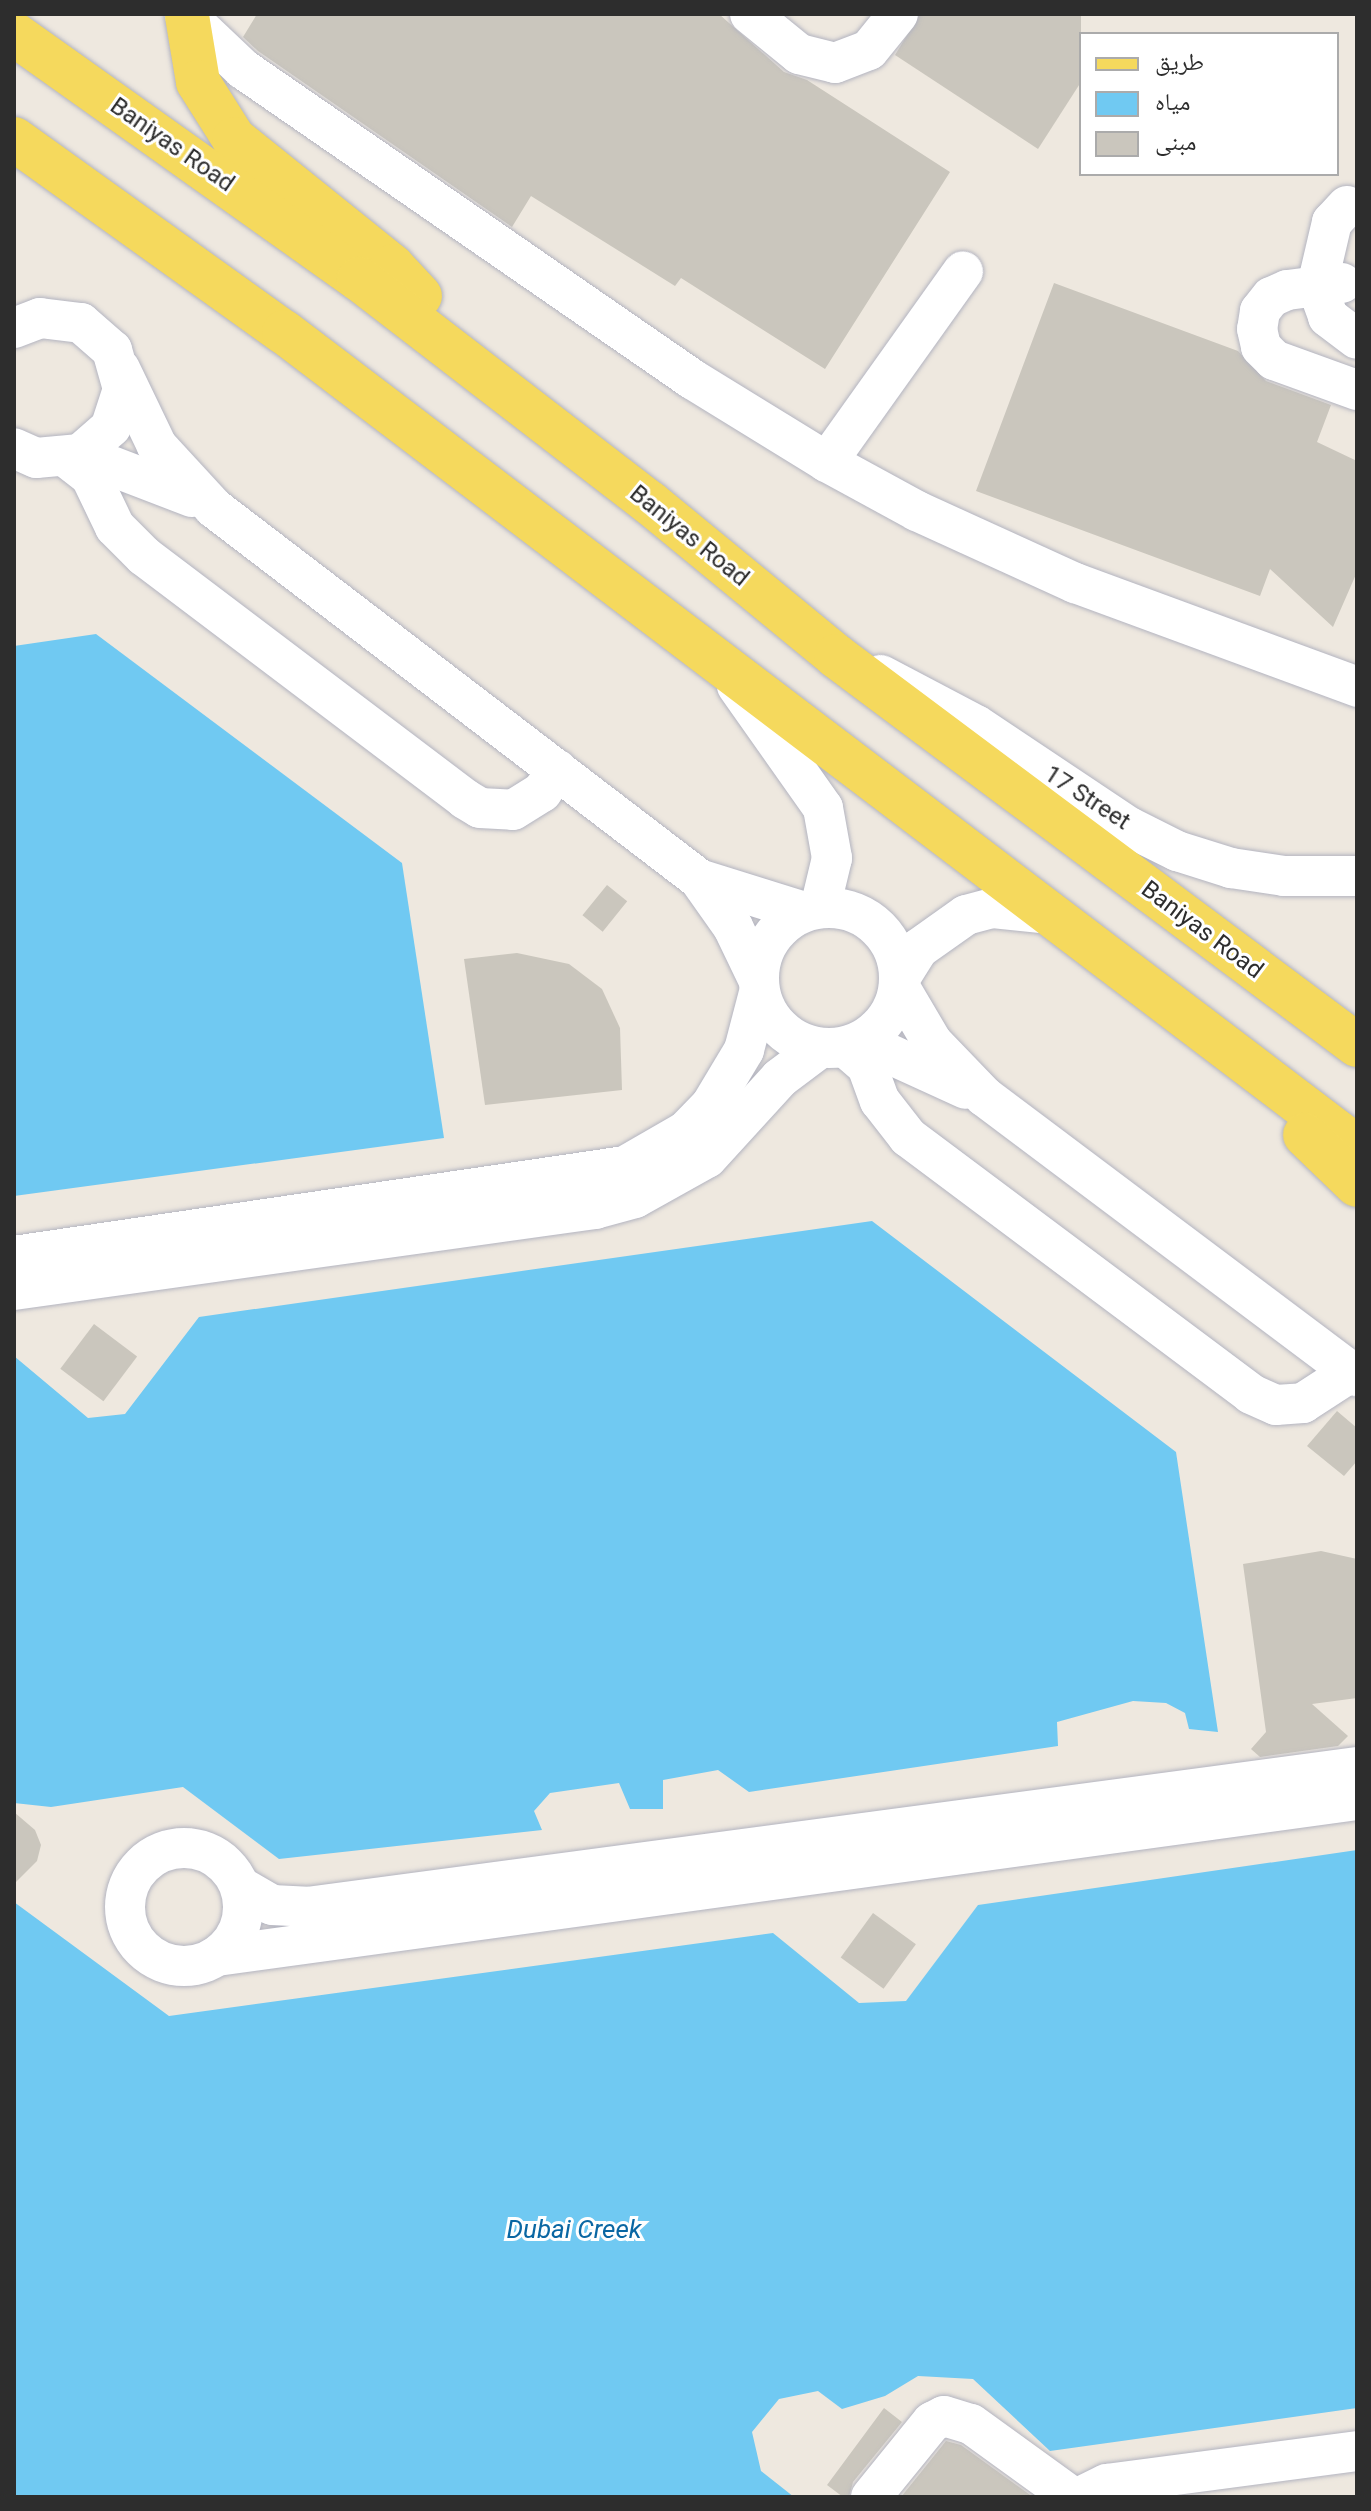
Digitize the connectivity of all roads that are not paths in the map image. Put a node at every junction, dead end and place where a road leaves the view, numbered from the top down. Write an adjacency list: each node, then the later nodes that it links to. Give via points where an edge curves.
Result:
1 (878, 14): 4 (street, via 853,34 830,40)
2 (898, 14): 4 (street, via 869,50 835,63 799,54 770,35)
3 (186, 15): 12 (main road, via 198,82 234,139 392,266 418,293); 17 (street, via 243,69 692,379)
4 (756, 18)
5 (14, 34): 12 (main road, Baniyas Road)
6 (14, 139): 21 (main road, via 284,332)
7 (1352, 193): 9 (street)
8 (963, 271): 17 (street)
9 (1339, 293): 11 (street, via 1328,317); 14 (street, via 1271,297 1260,311 1261,347 1274,360)
10 (23, 319): 13 (street, via 81,323 112,350)
11 (1357, 339)
12 (459, 355): 20 (main road, Baniyas Road)
13 (120, 369): 16 (street, via 120,409 104,435); 19 (street, via 157,446)
14 (1357, 390)
15 (14, 448): 16 (street)
16 (67, 457): 18 (street); 19 (street, via 149,477); 23 (street, via 91,477 115,527 144,556 465,799 480,808 513,810 542,792)
17 (827, 462): 22 (street, via 917,511 1075,583)
18 (14, 479)
19 (214, 508): 23 (street)
20 (836, 656): 24 (street, 17 Street, via 965,718 1129,827 1177,851 1231,868 1284,876); 32 (main road, Baniyas Road)
21 (725, 670): 26 (street, via 823,808 832,858); 27 (main road)
22 (1357, 687)
23 (557, 770): 25 (street)
24 (1357, 876)
25 (699, 879): 26 (street); 29 (street, via 733,927)
26 (812, 910): 28 (street, via 865,917 882,932); 29 (street, via 770,938)
27 (1049, 914): 28 (street, via 993,908 966,915 918,949); 30 (main road)
28 (900, 981): 31 (street, via 880,1028); 33 (street, via 932,1042)
29 (758, 986): 31 (street, via 781,1030); 37 (street, via 744,1050 711,1105 686,1131 625,1166)
30 (1219, 1042): 34 (main road); 35 (main road)
31 (842, 1045): 33 (street); 37 (street, via 780,1078 707,1158 635,1198 595,1209); 39 (street, via 867,1066 880,1101 908,1137 1251,1394 1276,1405 1303,1403)
32 (1357, 1045)
33 (985, 1097): 39 (street)
34 (1357, 1147)
35 (1357, 1185)
36 (14, 1256): 37 (street)
37 (81, 1264): 38 (street)
38 (14, 1290)
39 (1354, 1374)
40 (1357, 1767): 42 (street)
41 (1357, 1800): 42 (street)
42 (861, 1851): 43 (street, via 307,1907 272,1905); 44 (street)
43 (241, 1887): 44 (street, via 241,1926); 44 (street, via 232,1870 199,1849 161,1852 132,1878 125,1917 144,1950 179,1966)
44 (217, 1956)
45 (1357, 2451): 46 (street)
46 (1244, 2482): 49 (street, via 1107,2484)
47 (871, 2497): 48 (street, via 932,2422 944,2416 971,2424)
48 (1072, 2497)
49 (1080, 2497)

